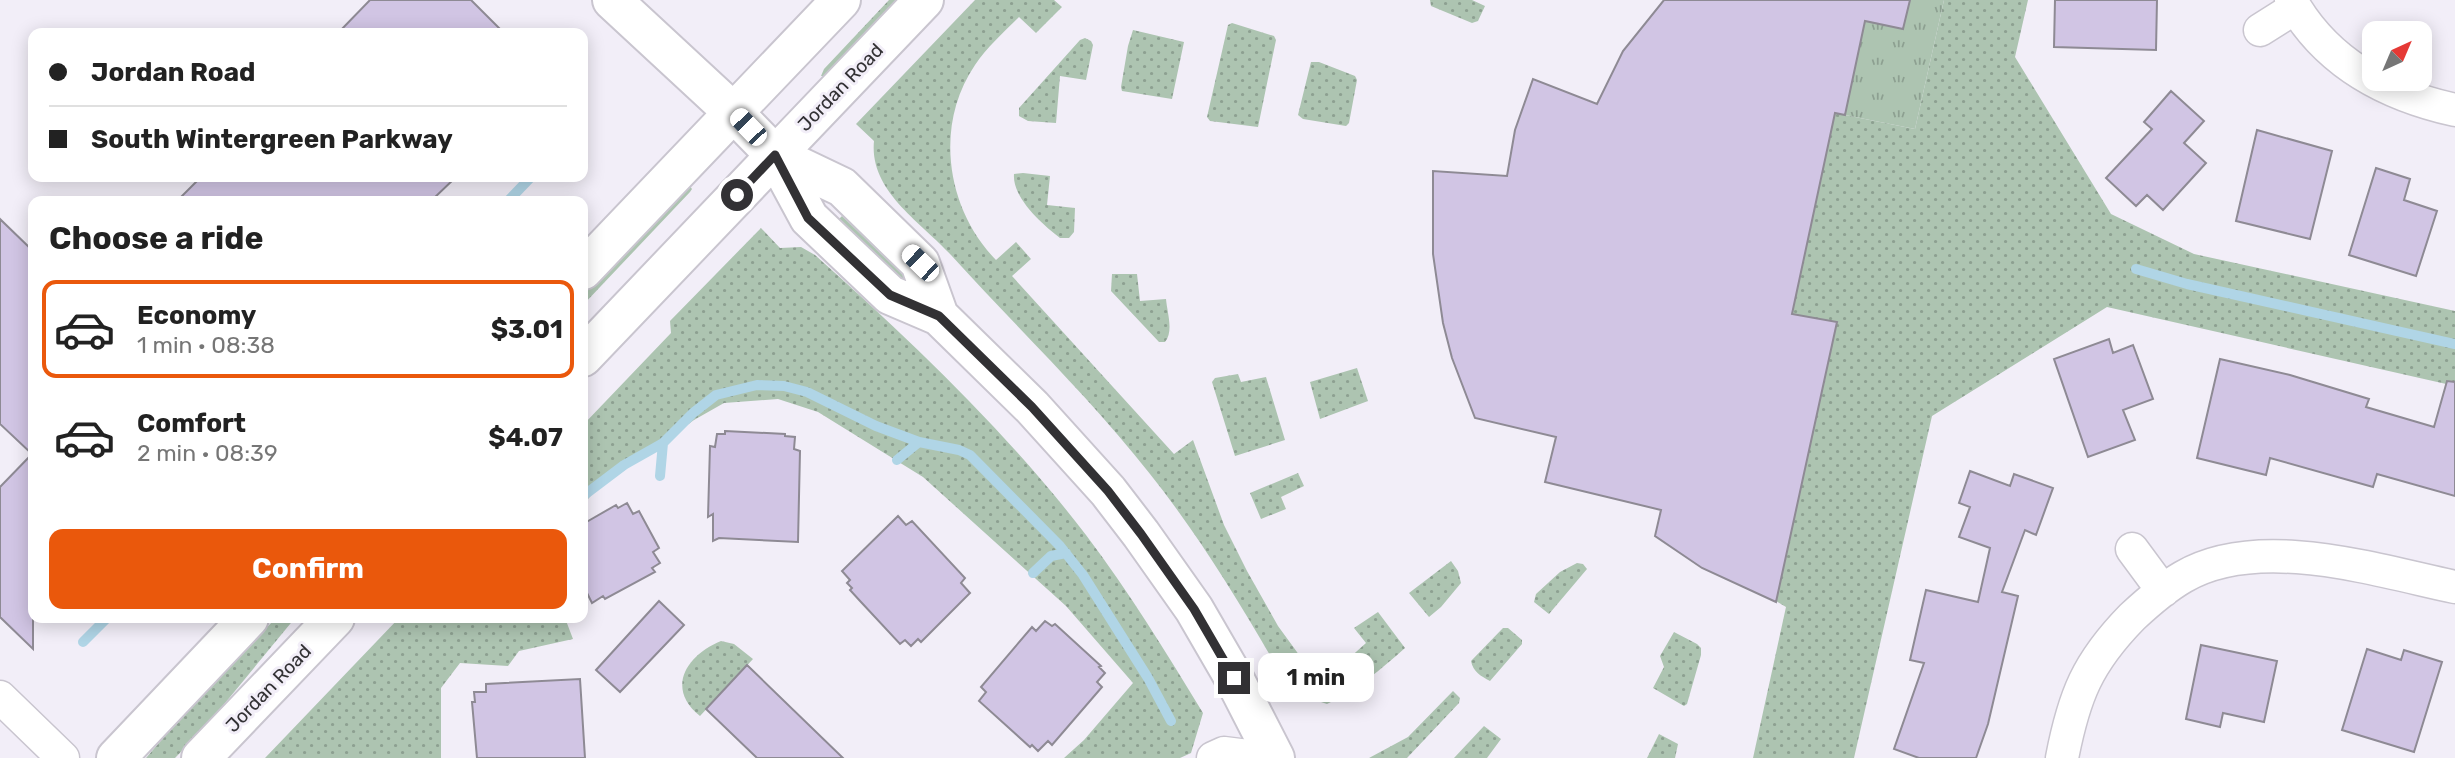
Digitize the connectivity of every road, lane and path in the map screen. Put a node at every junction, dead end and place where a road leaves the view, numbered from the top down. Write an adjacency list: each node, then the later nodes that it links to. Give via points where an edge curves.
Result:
1 (612, 0): 7 (main road)
2 (841, 0): 7 (main road)
3 (923, 0): 8 (main road, Jordan Road)
4 (2293, 4): 5 (street); 6 (street, via 2326,46 2374,83 2407,98)
5 (2260, 30)
6 (2455, 110)
7 (734, 113): 8 (main road); 9 (main road)
8 (775, 155): 10 (main road, Jordan Road); 22 (main road, via 842,187 920,263 939,316 1032,407 1141,534 1214,642)
9 (588, 265)
10 (588, 352)
11 (2132, 549): 13 (street)
12 (2455, 587): 13 (street, via 2323,559 2260,557 2209,566)
13 (2163, 591): 23 (street, via 2124,626 2090,670 2072,709)
14 (244, 623): 18 (main road)
15 (330, 623): 19 (main road, Jordan Road)
16 (0, 696): 17 (street)
17 (63, 758)
18 (116, 758)
19 (201, 758)
20 (1213, 758): 21 (street, via 1224,753)
21 (1264, 758)
22 (1275, 758)
23 (2062, 758)

